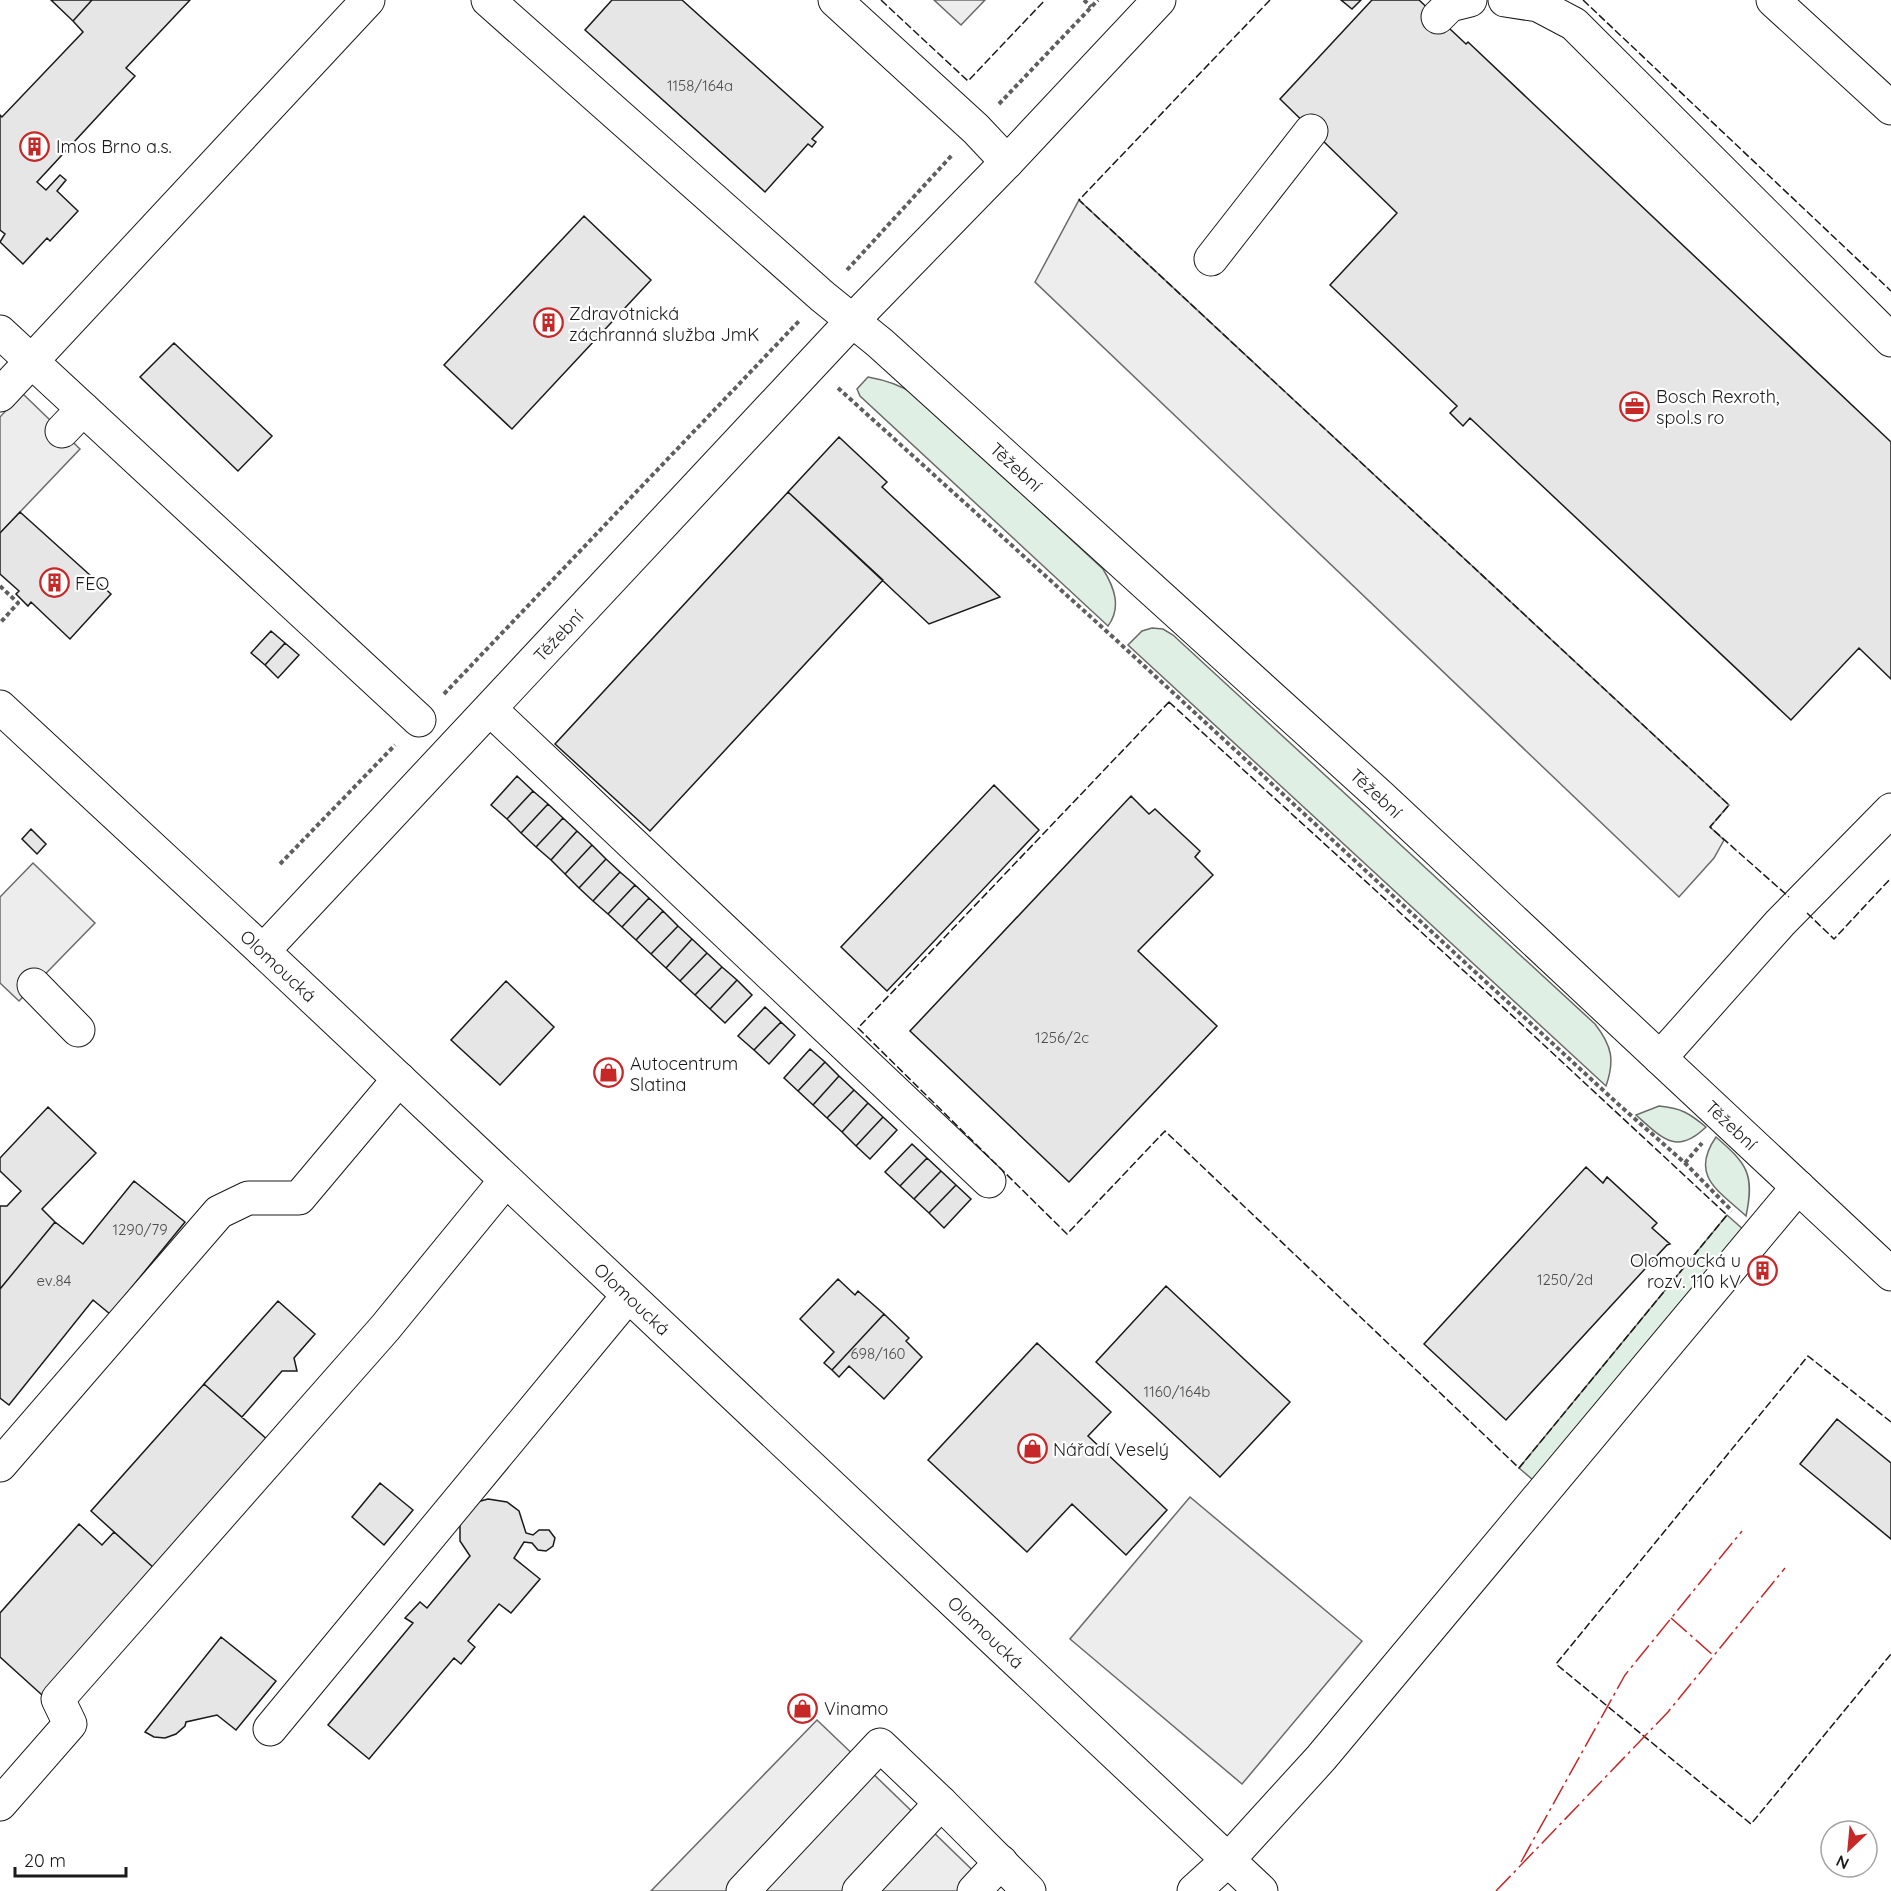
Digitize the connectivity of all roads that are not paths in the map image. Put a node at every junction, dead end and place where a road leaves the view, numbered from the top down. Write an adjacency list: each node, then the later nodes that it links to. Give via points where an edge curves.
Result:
1 (368, 0): 16 (main road)
2 (488, 0): 13 (main road)
3 (835, 0): 11 (main road)
4 (1160, 0): 11 (main road, Těžební)
5 (1470, 0): 8 (main road, via 1450,5)
6 (1505, 0): 15 (main road, via 1538,6 1574,24)
7 (1773, 0): 9 (main road)
8 (1437, 17)
9 (1891, 108)
10 (1311, 130): 12 (main road)
11 (1007, 162): 13 (main road, Těžební)
12 (1211, 259)
13 (853, 320): 19 (main road, Těžební); 25 (main road, Těžební, via 1381,796)
14 (0, 332): 16 (main road)
15 (1891, 340)
16 (32, 361): 17 (main road); 20 (main road, via 73,420)
17 (0, 395)
18 (0, 707): 22 (main road, Olomoucká)
19 (490, 709): 22 (main road, Těžební); 28 (main road)
20 (419, 720)
21 (1891, 810): 25 (main road, via 1780,923)
22 (263, 951): 26 (main road, Olomoucká)
23 (34, 985): 24 (main road)
24 (78, 1030)
25 (1660, 1058): 29 (main road, Těžební)
26 (399, 1079): 27 (main road, Olomoucká); 32 (main road, via 299,1198 248,1198 219,1212)
27 (506, 1180): 31 (main road, Olomoucká); 35 (main road, via 385,1328 58,1699 70,1724)
28 (989, 1181)
29 (1798, 1187): 30 (main road, Těžební); 36 (main road, via 1329,1749)
30 (1891, 1274)
31 (628, 1296): 33 (main road); 36 (main road, Olomoucká)
32 (0, 1465)
33 (270, 1729)
34 (941, 1803): 37 (main road); 38 (main road, via 880,1745); 39 (main road)
35 (0, 1804)
36 (1228, 1860): 42 (main road); 43 (main road, Olomoucká)
37 (1001, 1862): 40 (main road); 41 (main road)
38 (743, 1891)
39 (859, 1891)
40 (974, 1891)
41 (1029, 1891)
42 (1194, 1891)
43 (1261, 1891)

